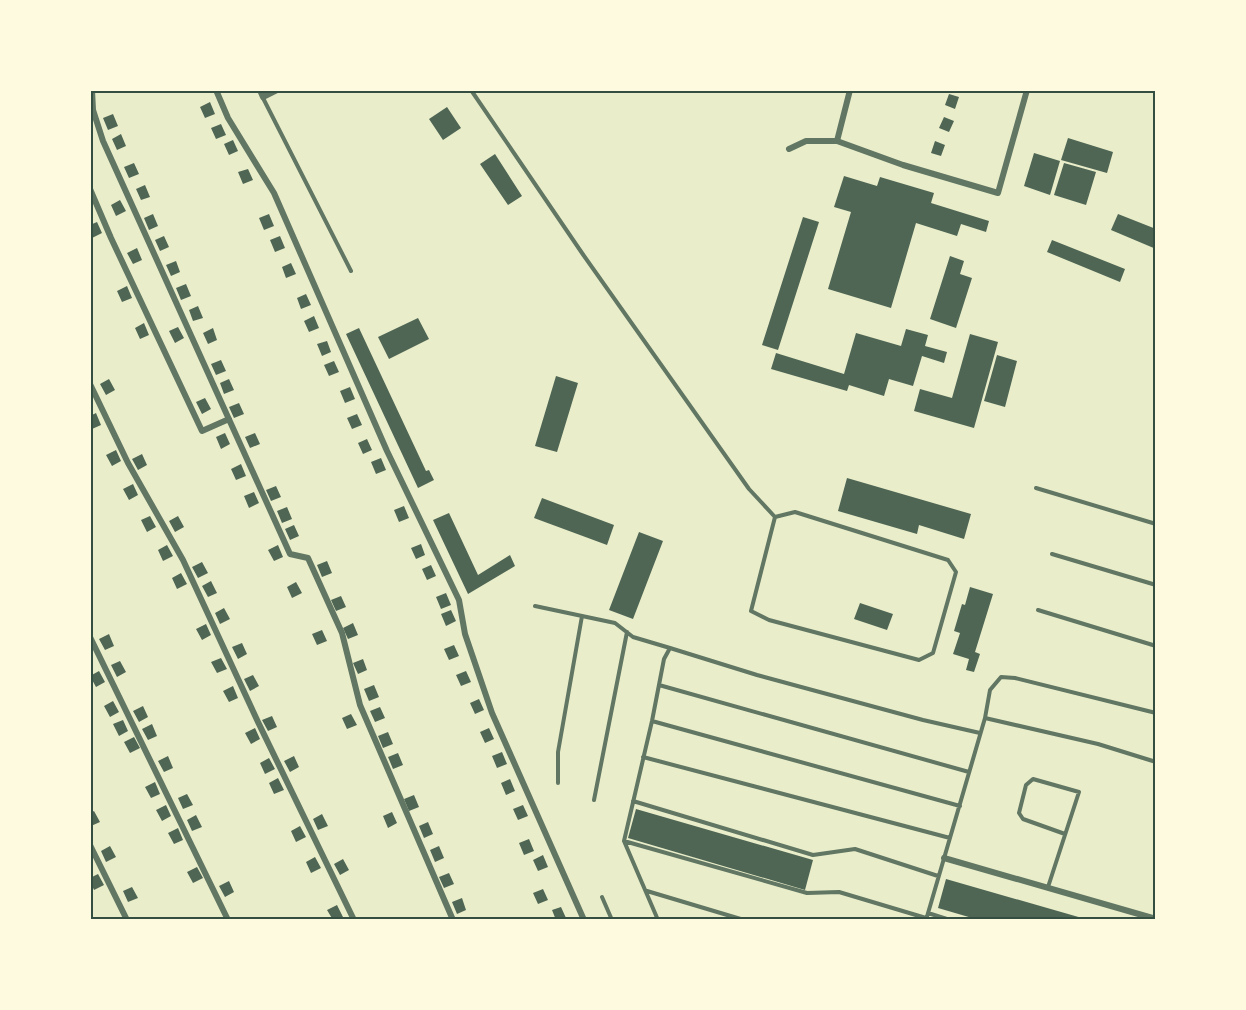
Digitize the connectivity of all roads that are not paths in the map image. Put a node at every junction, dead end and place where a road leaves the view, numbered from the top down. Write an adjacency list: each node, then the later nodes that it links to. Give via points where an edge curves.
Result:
1 (92, 90): 13 (street, via 93,110 103,141)
2 (216, 90): 53 (street, via 228,118 274,194 387,451 459,600 465,634 492,713)
3 (277, 90): 7 (street)
4 (471, 90): 15 (lane, via 749,489)
5 (850, 90): 8 (street)
6 (1027, 90): 8 (street, via 998,193)
7 (262, 93): 11 (lane)
8 (837, 141): 9 (street, via 806,141)
9 (789, 149)
10 (90, 189): 13 (street, via 202,431)
11 (351, 271)
12 (90, 384): 51 (street, via 128,464 183,560)
13 (229, 418): 52 (street, via 290,554 308,558 342,633 360,705)
14 (1036, 488): 16 (lane)
15 (774, 517): 15 (lane, via 795,512 948,560 956,572 933,653 918,660 769,620 751,611)
16 (1156, 524)
17 (1052, 554): 18 (lane)
18 (1156, 585)
19 (535, 606): 21 (lane)
20 (1038, 610): 24 (lane)
21 (582, 616): 22 (lane, via 615,623); 34 (lane, via 558,752)
22 (627, 632): 25 (lane); 35 (lane)
23 (90, 637): 50 (street)
24 (1156, 646)
25 (670, 648): 26 (lane); 30 (lane)
26 (659, 686): 29 (lane); 33 (lane)
27 (1156, 713): 28 (lane, via 1001,677 990,690)
28 (985, 718): 30 (lane); 32 (lane)
29 (652, 721): 31 (lane); 37 (lane)
30 (980, 733): 33 (lane)
31 (643, 757): 36 (lane); 39 (lane)
32 (1156, 762)
33 (969, 772): 37 (lane)
34 (558, 783)
35 (594, 800)
36 (633, 801): 40 (lane); 43 (lane, via 813,855 855,849)
37 (960, 806): 39 (lane)
38 (1065, 834): 38 (lane, via 1079,792 1033,779 1026,785 1019,813 1023,819); 44 (lane)
39 (950, 838): 42 (lane)
40 (624, 841): 45 (lane); 47 (lane, via 807,893 839,892)
41 (90, 845): 49 (street)
42 (944, 858): 43 (lane); 44 (street)
43 (939, 876): 47 (lane)
44 (1048, 888): 48 (street)
45 (646, 891): 55 (lane); 56 (lane)
46 (602, 897): 54 (lane)
47 (927, 917): 57 (lane)
48 (1156, 919)
49 (128, 920)
50 (228, 920)
51 (354, 920)
52 (453, 920)
53 (584, 920)
54 (612, 920)
55 (658, 920)
56 (744, 920)
57 (950, 920)

